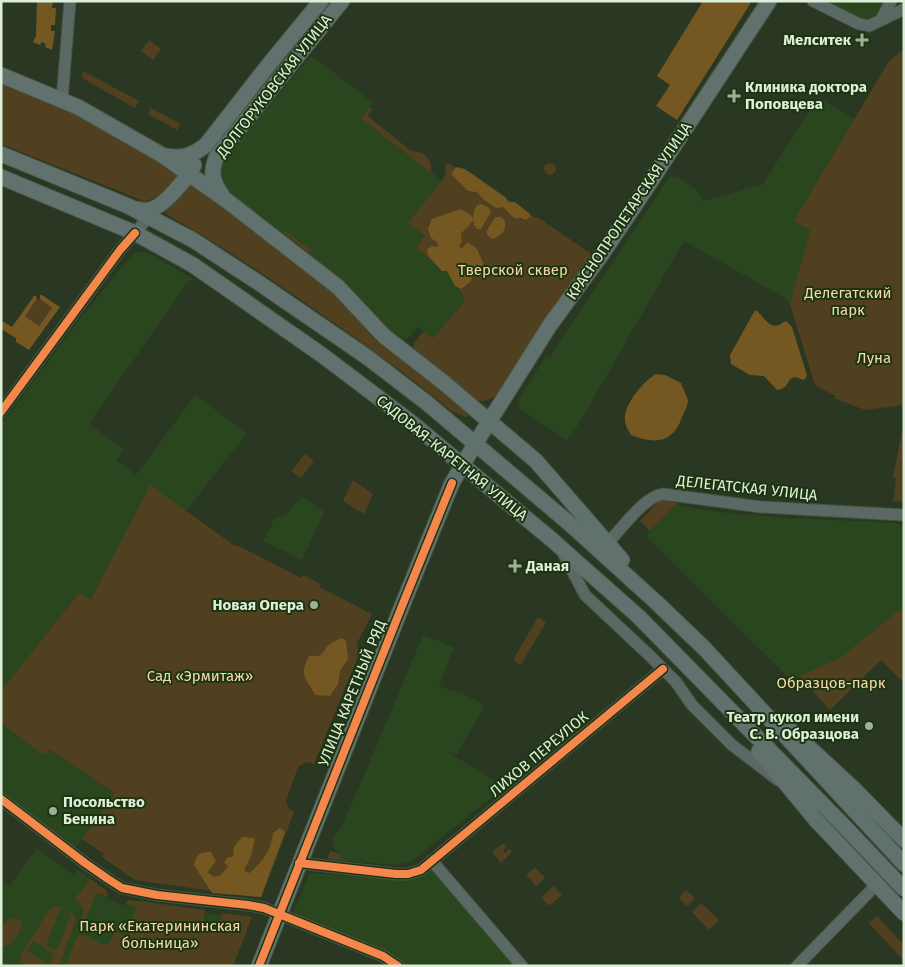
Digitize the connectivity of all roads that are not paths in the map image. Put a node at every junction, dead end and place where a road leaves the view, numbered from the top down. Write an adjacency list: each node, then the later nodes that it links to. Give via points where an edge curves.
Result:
1 (70, 1): 12 (street)
2 (321, 1): 9 (main road, ДОЛГОРУКОВСКАЯ УЛИЦА)
3 (342, 1): 10 (main road, ДОЛГОРУКОВСКАЯ УЛИЦА)
4 (769, 1): 29 (main road, КРАСНОПРОЛЕТАРСКАЯ УЛИЦА, via 638,202 550,325)
5 (813, 1): 8 (street, via 864,26)
6 (891, 1): 8 (street)
7 (904, 9): 8 (street)
8 (881, 20)
9 (270, 63): 10 (street, via 271,75 278,77); 13 (main road, ДОЛГОРУКОВСКАЯ УЛИЦА)
10 (284, 74): 16 (main road, ДОЛГОРУКОВСКАЯ УЛИЦА)
11 (1, 75): 12 (main road)
12 (62, 100): 15 (main road)
13 (206, 144): 15 (main road, ДОЛГОРУКОВСКАЯ УЛИЦА, via 184,157); 17 (main road)
14 (1, 154): 19 (main road, САДОВАЯ-КАРЕТНАЯ УЛИЦА)
15 (162, 155): 17 (main road)
16 (217, 156): 17 (street); 20 (main road, ДОЛГОРУКОВСКАЯ УЛИЦА, via 212,176)
17 (190, 173): 20 (main road); 21 (main road)
18 (1, 177): 22 (main road, САДОВАЯ-КАРЕТНАЯ УЛИЦА)
19 (84, 188): 22 (main road, via 90,193 90,200 86,207); 23 (main road, САДОВАЯ-КАРЕТНАЯ УЛИЦА)
20 (226, 200): 29 (main road, САДОВАЯ-КАРЕТНАЯ УЛИЦА, via 338,287 384,336)
21 (163, 202): 23 (main road, via 147,211); 24 (street)
22 (75, 208): 25 (main road, САДОВАЯ-КАРЕТНАЯ УЛИЦА)
23 (135, 209): 24 (main road, САДОВАЯ-КАРЕТНАЯ УЛИЦА)
24 (150, 216): 25 (street); 26 (main road, САДОВАЯ-КАРЕТНАЯ УЛИЦА)
25 (135, 233): 27 (main road, САДОВАЯ-КАРЕТНАЯ УЛИЦА); 28 (street)
26 (193, 240): 27 (main road, via 185,238 179,242 177,252); 30 (main road, САДОВАЯ-КАРЕТНАЯ УЛИЦА, via 367,357)
27 (181, 258): 31 (main road, САДОВАЯ-КАРЕТНАЯ УЛИЦА, via 344,371)
28 (1, 412)
29 (490, 421): 30 (main road, УЛИЦА КАРЕТНЫЙ РЯД); 34 (main road, САДОВАЯ-КАРЕТНАЯ УЛИЦА, via 540,464)
30 (475, 444): 31 (main road, УЛИЦА КАРЕТНЫЙ РЯД); 35 (main road, САДОВАЯ-КАРЕТНАЯ УЛИЦА)
31 (463, 465): 33 (main road, САДОВАЯ-КАРЕТНАЯ УЛИЦА); 43 (main road, УЛИЦА КАРЕТНЫЙ РЯД, via 452,483)
32 (900, 514): 34 (street, ДЕЛЕГАТСКАЯ УЛИЦА, via 761,507 663,494 648,500)
33 (556, 543): 36 (street, via 572,567 582,591); 38 (main road, САДОВАЯ-КАРЕТНАЯ УЛИЦА, via 639,617)
34 (608, 543): 35 (main road, САДОВАЯ-КАРЕТНАЯ УЛИЦА)
35 (658, 603): 37 (main road, САДОВАЯ-КАРЕТНАЯ УЛИЦА)
36 (663, 669): 39 (street, via 692,705 732,745); 42 (street, ЛИХОВ ПЕРЕУЛОК)
37 (756, 704): 41 (main road, via 778,718 824,760); 44 (main road)
38 (740, 720): 39 (main road, via 761,753); 46 (main road, bridge)
39 (792, 791): 45 (main road)
40 (1, 799): 47 (street, via 122,888 248,905)
41 (904, 840)
42 (432, 861): 43 (street, ЛИХОВ ПЕРЕУЛОК, via 421,870 408,874); 51 (street)
43 (299, 863): 47 (main road, УЛИЦА КАРЕТНЫЙ РЯД)
44 (904, 864)
45 (877, 884): 48 (main road); 52 (street)
46 (904, 889)
47 (279, 913): 49 (street, via 383,956); 50 (main road, УЛИЦА КАРЕТНЫЙ РЯД)
48 (904, 913)
49 (397, 965)
50 (258, 966)
51 (522, 966)
52 (797, 966)

